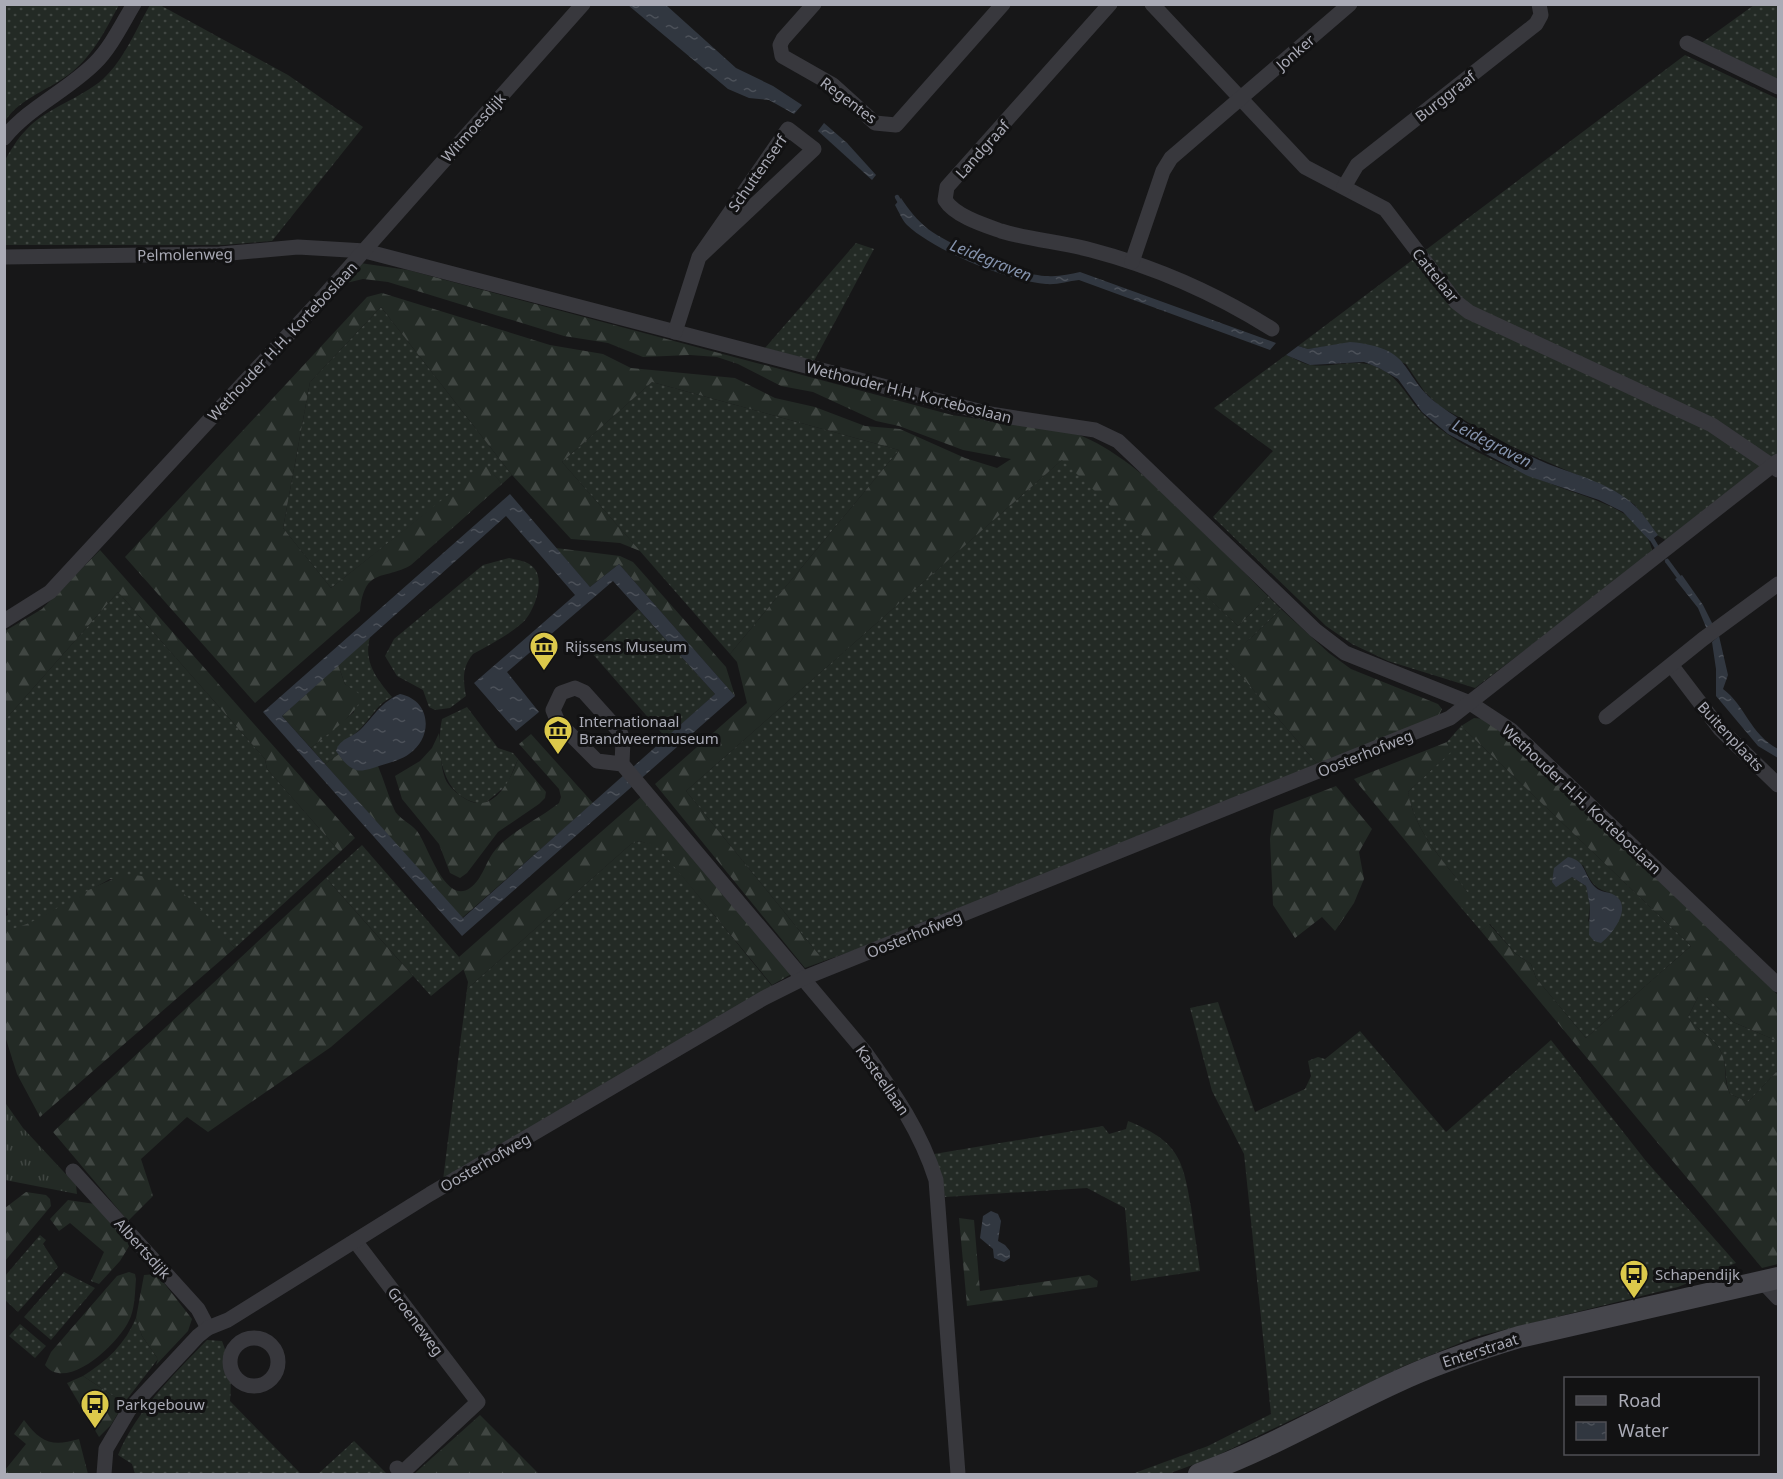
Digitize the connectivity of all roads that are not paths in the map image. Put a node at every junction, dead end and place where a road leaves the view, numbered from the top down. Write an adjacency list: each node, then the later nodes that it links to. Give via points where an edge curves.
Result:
1 (134, 4): 12 (street, via 95,63)
2 (583, 4): 14 (street, Witmoesdijk)
3 (814, 4): 4 (street, Regentes, via 783,39 782,56 833,85 875,123 896,125)
4 (1003, 4)
5 (1110, 4): 17 (street, Landgraaf, via 947,187 945,197 952,208 996,229)
6 (1152, 4): 11 (street, Cattelaar)
7 (1350, 4): 11 (street, Jonker)
8 (1539, 4): 13 (street, Burggraaf, via 1541,15 1536,24 1357,165)
9 (1686, 44): 10 (street)
10 (1779, 87)
11 (1240, 99): 13 (street, Cattelaar, via 1305,167); 17 (street, via 1167,162)
12 (4, 138)
13 (1344, 187): 20 (street, Cattelaar, via 1385,209 1456,302 1469,312 1712,425)
14 (365, 251): 16 (street, Pelmolenweg, via 298,247 220,254); 19 (street, Wethouder H.H. Korteboslaan); 22 (street, Wethouder H.H. Korteboslaan, via 50,592)
15 (699, 256): 15 (street, Schuttenserf, via 740,218 814,149 788,129); 19 (street, Schuttenserf)
16 (4, 257)
17 (1132, 262): 18 (street, Landgraaf, via 1204,291)
18 (1272, 329)
19 (675, 332): 24 (street, Wethouder H.H. Korteboslaan, via 990,414 1107,435 1118,441 1336,646)
20 (1777, 465): 24 (street, Oosterhofweg)
21 (1779, 584): 23 (street)
22 (4, 621)
23 (1672, 666): 25 (street); 27 (street, Buitenplaats, via 1720,729)
24 (1470, 703): 28 (street, Oosterhofweg, via 1428,728); 29 (street, Wethouder H.H. Korteboslaan, via 1511,730)
25 (1606, 717)
26 (622, 764): 26 (street, via 620,732 584,692 575,687 561,693 553,710 558,722 597,761); 28 (street, Kasteellaan)
27 (1775, 777)
28 (804, 978): 31 (street, Oosterhofweg); 38 (street, Kasteellaan, via 899,1099 936,1180)
29 (1779, 985)
30 (73, 1172): 34 (street, Albertsdijk, via 198,1309)
31 (355, 1241): 34 (street, Oosterhofweg, via 228,1320); 36 (street, Groeneweg, via 478,1402 403,1472)
32 (1771, 1280): 33 (street); 39 (main road, Enterstraat, via 1481,1348 1392,1384 1265,1448)
33 (1779, 1298)
34 (208, 1328): 35 (street, via 219,1332); 37 (street, Oosterhofweg, via 176,1357 125,1416 106,1449)
35 (234, 1348)
36 (397, 1468)
37 (104, 1474)
38 (957, 1474)
39 (1199, 1474)

